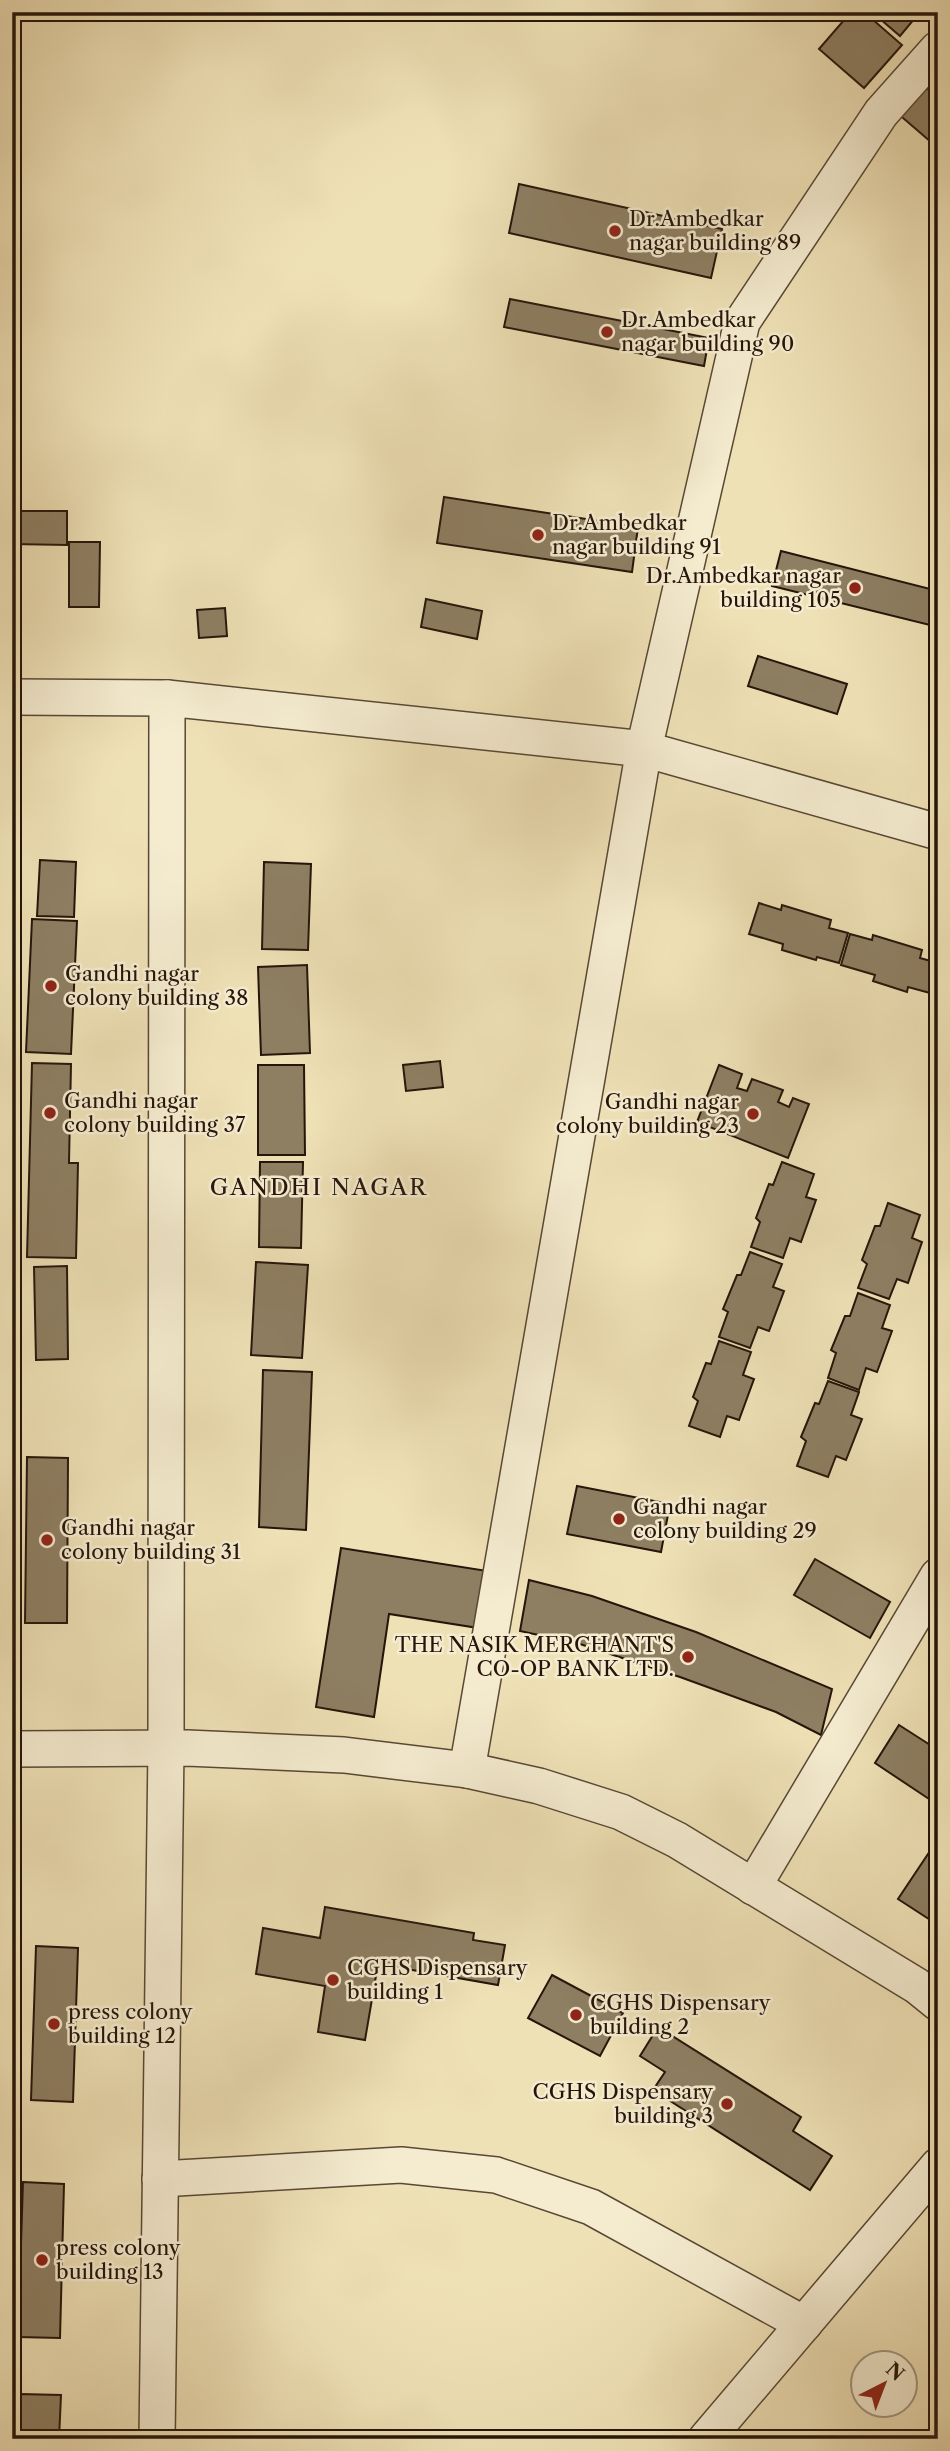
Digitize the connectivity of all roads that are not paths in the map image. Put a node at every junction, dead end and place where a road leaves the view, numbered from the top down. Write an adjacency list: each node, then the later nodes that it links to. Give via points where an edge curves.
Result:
1 (938, 49): 4 (street, via 880,113 742,323)
2 (12, 697): 3 (street)
3 (167, 698): 4 (street); 7 (street)
4 (644, 749): 5 (street); 9 (street)
5 (938, 832)
6 (938, 1576): 10 (street)
7 (166, 1748): 8 (street); 9 (street, via 344,1755); 13 (street)
8 (12, 1749)
9 (467, 1770): 10 (street, via 539,1786 621,1812)
10 (753, 1887): 11 (street)
11 (938, 2003)
12 (938, 2166): 14 (street)
13 (160, 2179): 14 (street, via 401,2165 496,2175 591,2207); 15 (street)
14 (804, 2324): 16 (street)
15 (157, 2439)
16 (706, 2439)

